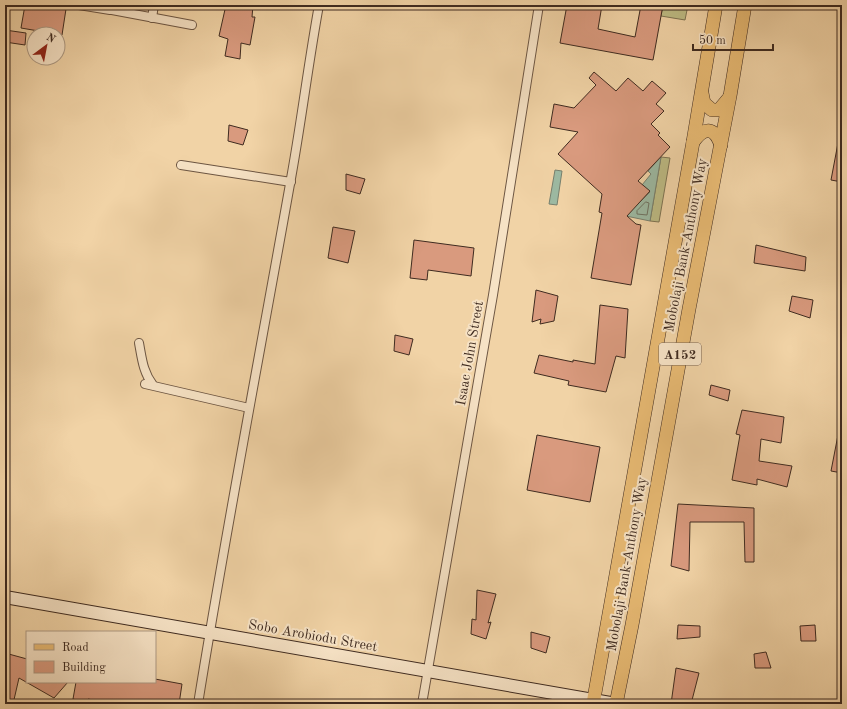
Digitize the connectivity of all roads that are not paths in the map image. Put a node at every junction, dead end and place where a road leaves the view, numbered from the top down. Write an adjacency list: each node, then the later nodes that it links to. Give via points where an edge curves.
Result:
1 (79, 5): 7 (street)
2 (154, 5): 8 (street)
3 (319, 5): 15 (street)
4 (538, 5): 20 (street, Isaac John Street, via 495,279)
5 (716, 5): 10 (main road, Mobolaji Bank-Anthony Way / A152)
6 (745, 5): 11 (main road, Mobolaji Bank-Anthony Way / A152)
7 (114, 7): 8 (street)
8 (152, 18): 9 (street)
9 (192, 25)
10 (702, 89): 11 (main road, via 704,103 712,110 719,110); 12 (main road, Mobolaji Bank-Anthony Way / A152)
11 (730, 96): 13 (main road, Mobolaji Bank-Anthony Way / A152)
12 (693, 142): 13 (main road, via 705,130 717,135); 21 (main road, Mobolaji Bank-Anthony Way / A152)
13 (721, 145): 24 (main road, Mobolaji Bank-Anthony Way / A152)
14 (181, 165): 15 (street)
15 (291, 182): 17 (street)
16 (139, 343): 17 (street, via 149,384)
17 (249, 408): 19 (street)
18 (5, 597): 19 (street, Sobo Arobiodu Street)
19 (210, 633): 20 (street, Sobo Arobiodu Street); 22 (street)
20 (427, 671): 21 (street, Sobo Arobiodu Street); 23 (street, Isaac John Street)
21 (593, 702): 24 (street, Sobo Arobiodu Street)
22 (198, 704)
23 (422, 704)
24 (616, 704)

